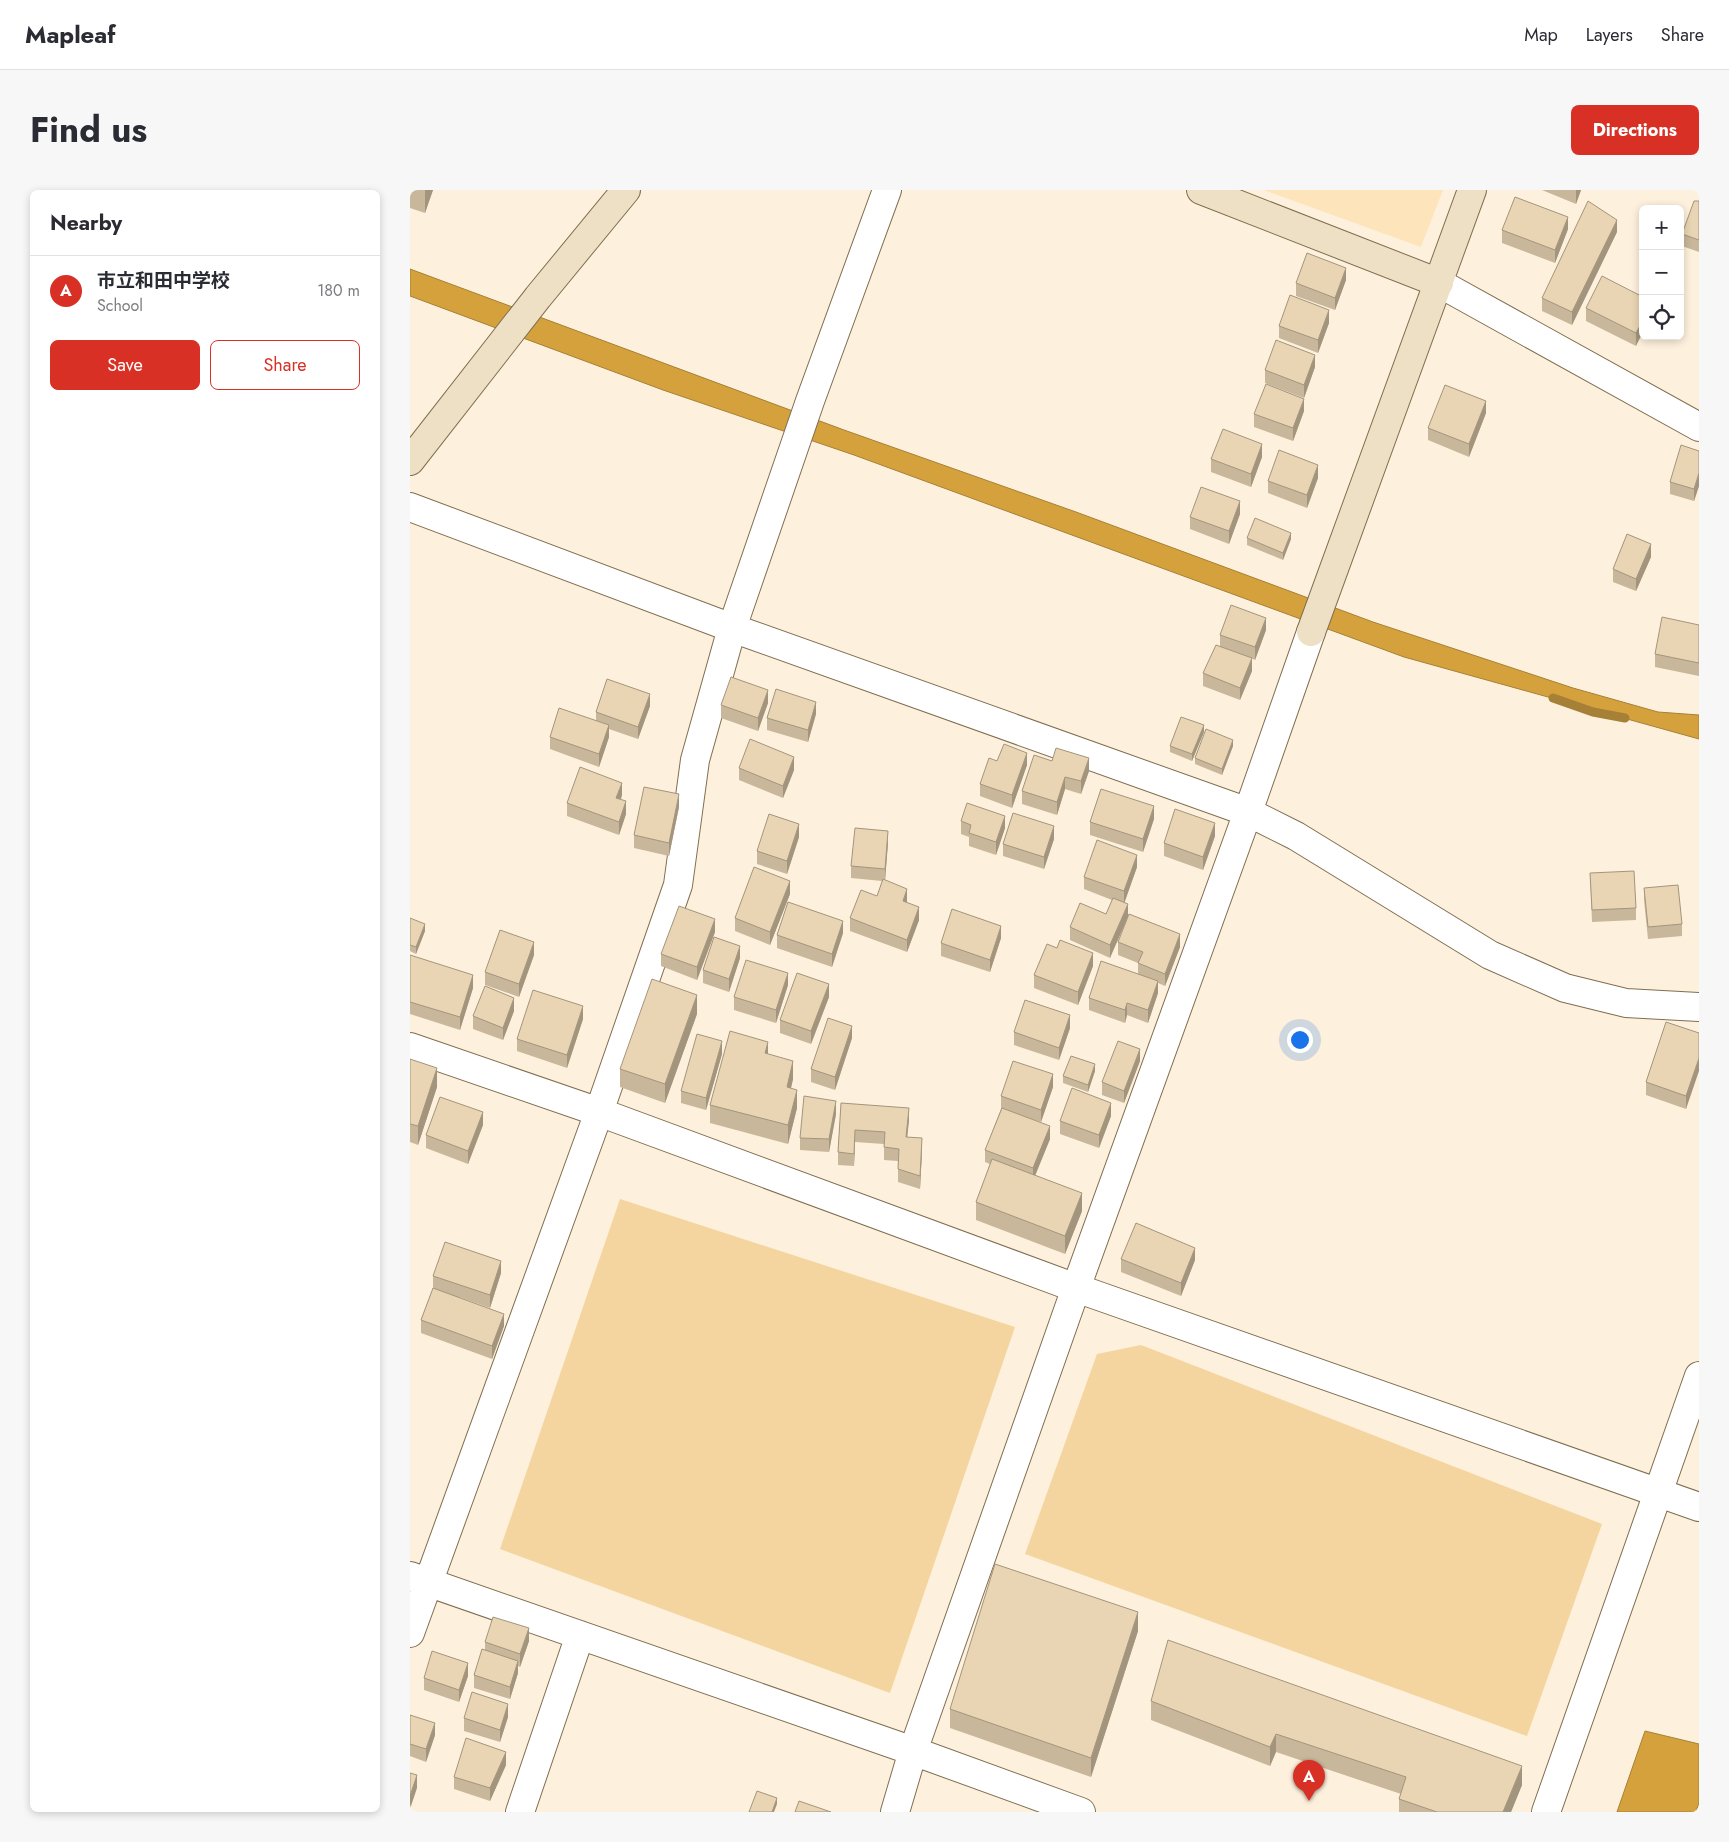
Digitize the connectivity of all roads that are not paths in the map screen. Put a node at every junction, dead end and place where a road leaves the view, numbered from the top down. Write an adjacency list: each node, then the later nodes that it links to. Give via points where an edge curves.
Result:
1 (626, 190): 7 (street)
2 (887, 190): 9 (street)
3 (1201, 190): 5 (street)
4 (1472, 190): 5 (street)
5 (1439, 283): 6 (street); 10 (street, via 1325,589)
6 (1699, 427)
7 (410, 461)
8 (410, 508): 9 (street)
9 (732, 628): 10 (street); 13 (street, via 695,760 678,885)
10 (1248, 812): 11 (street, via 1296,836 1490,955 1565,988 1626,1003); 14 (street)
11 (1699, 1007)
12 (410, 1046): 13 (street)
13 (599, 1112): 14 (street); 18 (street)
14 (1076, 1288): 16 (street); 21 (street)
15 (1699, 1376): 16 (street)
16 (1659, 1493): 17 (street); 25 (street)
17 (1699, 1508)
18 (419, 1579): 19 (street); 20 (street)
19 (410, 1633)
20 (580, 1635): 21 (street); 22 (street)
21 (913, 1752): 23 (street); 24 (street)
22 (520, 1812)
23 (895, 1812)
24 (1081, 1812)
25 (1546, 1812)

